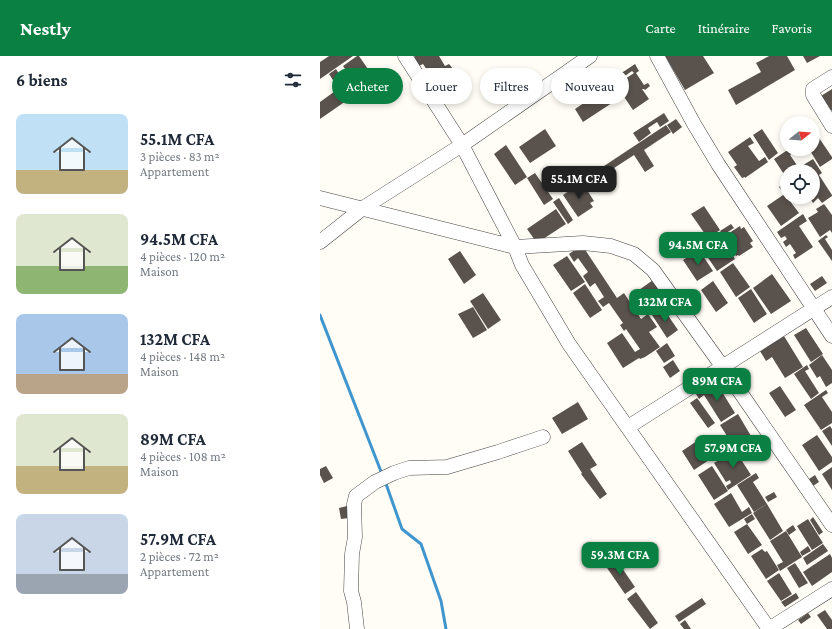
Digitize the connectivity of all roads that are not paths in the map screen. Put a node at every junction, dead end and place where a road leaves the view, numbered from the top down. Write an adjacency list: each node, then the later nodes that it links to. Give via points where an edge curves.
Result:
1 (405, 56): 6 (street)
2 (657, 56): 12 (street, via 718,164)
3 (586, 57): 6 (street)
4 (832, 77): 5 (street, via 813,89 813,95)
5 (832, 126)
6 (462, 145): 8 (street); 10 (street)
7 (320, 198): 8 (street)
8 (364, 208): 9 (street); 10 (street)
9 (320, 242)
10 (515, 247): 14 (street, via 583,242 611,246 634,254 653,270); 15 (street, via 522,265 569,344)
11 (832, 296): 12 (street)
12 (814, 308): 13 (street); 14 (street)
13 (832, 336)
14 (722, 366): 15 (street); 17 (street)
15 (628, 427): 20 (street)
16 (543, 437): 19 (street, via 447,467 409,468 375,482 356,496 351,591)
17 (832, 525)
18 (832, 589): 20 (street)
19 (357, 629)
20 (769, 629)

